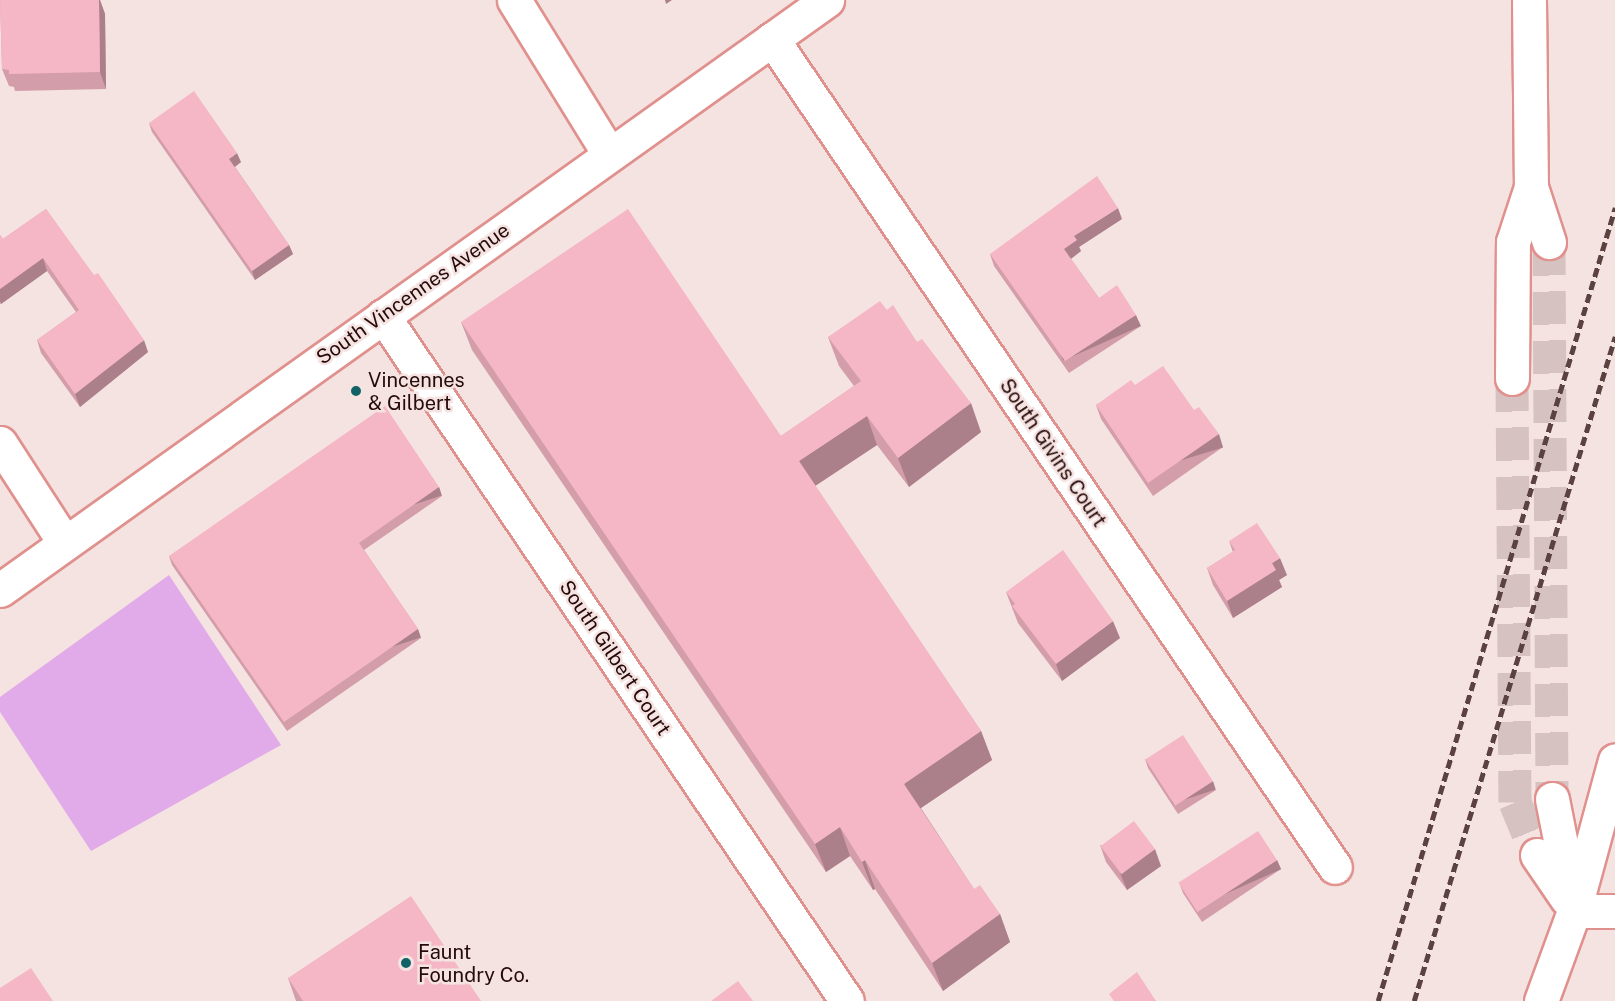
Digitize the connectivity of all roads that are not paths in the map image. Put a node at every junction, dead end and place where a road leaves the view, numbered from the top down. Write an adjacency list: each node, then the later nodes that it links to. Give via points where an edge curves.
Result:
1 (514, 0): 5 (street)
2 (827, 0): 4 (street, South Vincennes Avenue)
3 (1529, 0): 6 (street)
4 (772, 39): 5 (street, South Vincennes Avenue); 16 (street, South Givins Court)
5 (609, 154): 8 (street, South Vincennes Avenue)
6 (1531, 187): 7 (street); 9 (street, via 1512,242)
7 (1549, 242)
8 (382, 316): 11 (street, South Vincennes Avenue); 19 (street, South Gilbert Court)
9 (1512, 378)
10 (0, 443): 11 (street)
11 (64, 542): 12 (street, South Vincennes Avenue)
12 (0, 590)
13 (1615, 760): 17 (street)
14 (1552, 799): 17 (street)
15 (1537, 855): 17 (street)
16 (1335, 867)
17 (1574, 911): 18 (street); 20 (street)
18 (1615, 911)
19 (847, 1001)
20 (1542, 1001)

